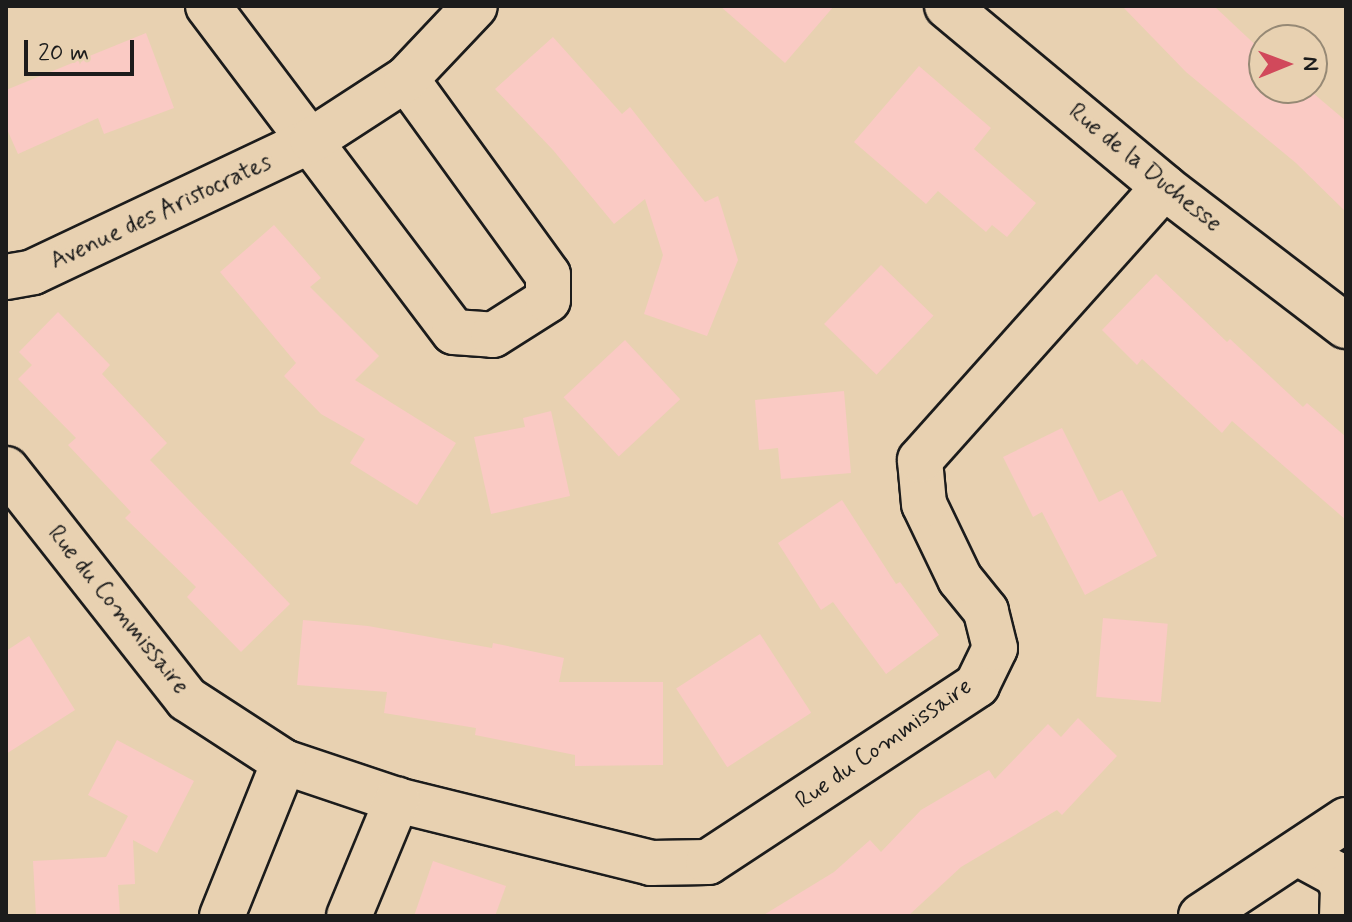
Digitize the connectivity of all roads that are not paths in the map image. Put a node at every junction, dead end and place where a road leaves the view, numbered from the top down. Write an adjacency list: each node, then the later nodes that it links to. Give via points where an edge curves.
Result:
1 (208, 6): 5 (main road)
2 (475, 6): 4 (main road, Avenue des Aristocrates)
3 (947, 6): 6 (main road, Rue de la Duchesse)
4 (406, 79): 5 (main road, Avenue des Aristocrates); 5 (main road, via 548,275 548,300 493,335 454,332)
5 (312, 140): 7 (main road, Avenue des Aristocrates, via 33,272)
6 (1164, 187): 8 (main road, Rue de la Duchesse); 11 (main road, Rue du Commissaire, via 920,460 924,504 960,579 986,611 995,648 977,685 708,862 651,863)
7 (6, 277)
8 (1346, 326)
9 (6, 469): 10 (main road, Rue du Commissaire, via 187,699)
10 (284, 762): 11 (main road, Rue du Commissaire); 14 (main road)
11 (397, 800): 15 (main road)
12 (1346, 820): 13 (main road)
13 (1297, 853): 16 (main road); 17 (main road, via 1336,874 1343,888)
14 (222, 916)
15 (349, 916)
16 (1201, 916)
17 (1342, 916)

